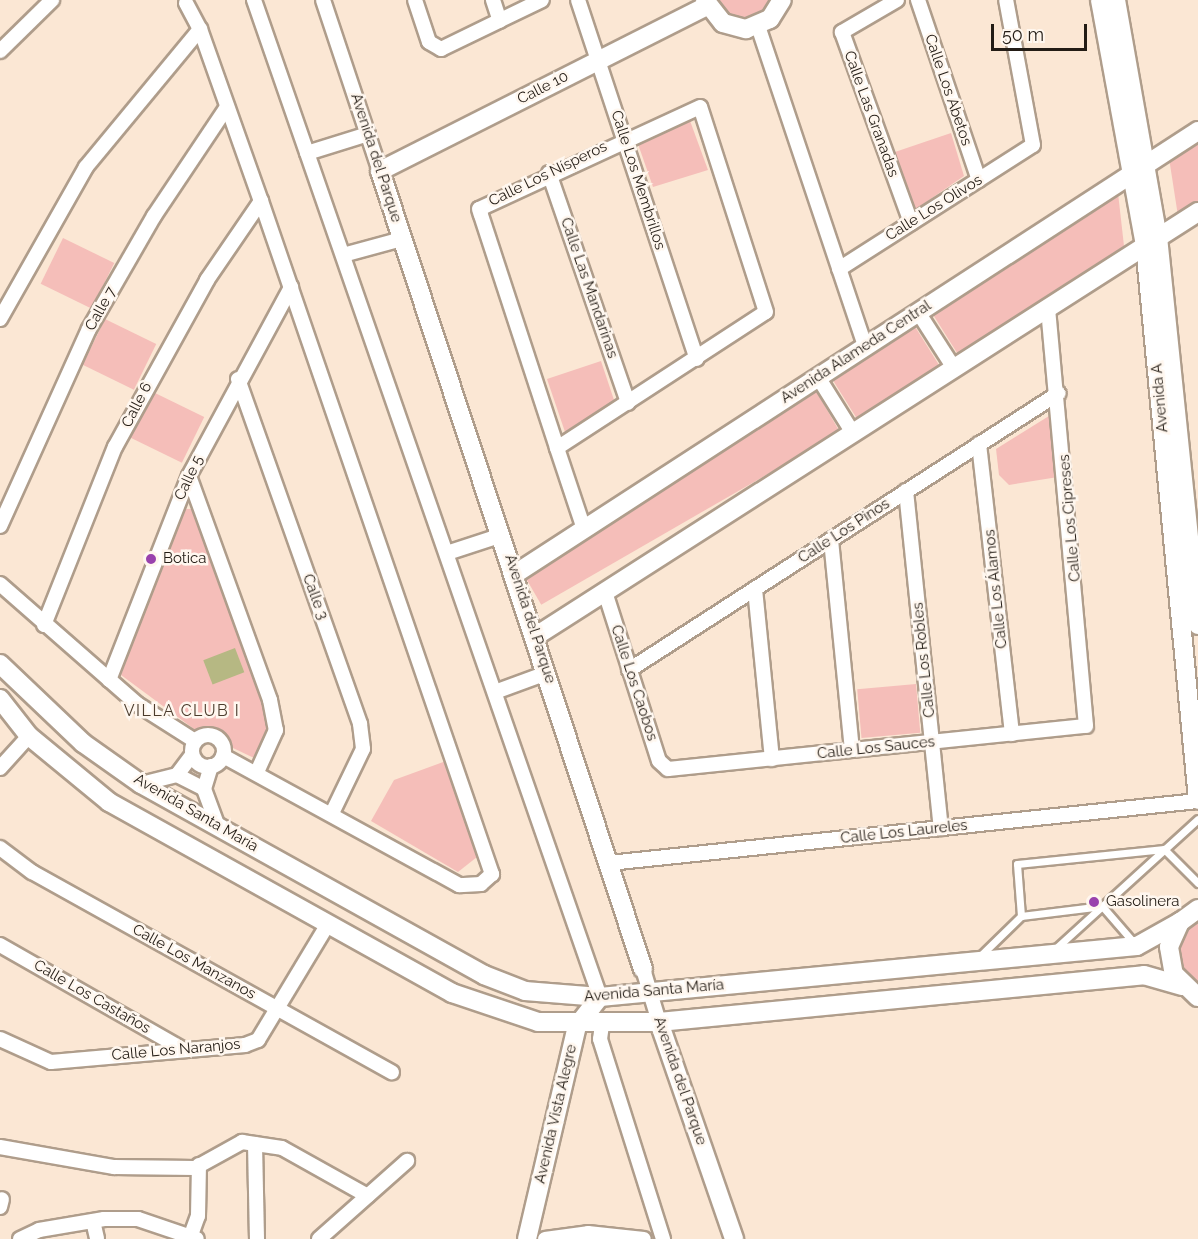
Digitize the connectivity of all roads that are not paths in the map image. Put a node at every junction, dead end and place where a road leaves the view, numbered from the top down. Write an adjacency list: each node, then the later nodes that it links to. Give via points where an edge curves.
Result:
1 (51, 0): 19 (street)
2 (254, 0): 25 (street)
3 (323, 0): 23 (street, Avenida del Parque)
4 (415, 0): 16 (street, via 429,42 441,49)
5 (493, 0): 16 (street)
6 (542, 0): 16 (street)
7 (578, 0): 20 (street, Calle Los Membrillos)
8 (782, 0): 17 (street)
9 (897, 0): 32 (street, Calle Las Granadas, via 843,32)
10 (918, 0): 29 (street, Calle Los Abetos)
11 (1006, 0): 29 (street, Calle Los Olivos, via 1035,141)
12 (1100, 0): 26 (street, Avenida A)
13 (1116, 0): 26 (street, Avenida A)
14 (186, 3): 18 (street)
15 (706, 3): 17 (street, via 723,23); 20 (street, Calle 10)
16 (500, 21)
17 (758, 26): 36 (street)
18 (200, 29): 21 (street); 40 (street, via 86,167)
19 (0, 51)
20 (598, 61): 24 (street, Calle Los Membrillos); 27 (street, Calle 10)
21 (227, 106): 30 (street); 54 (street, Calle 7, via 154,216 89,329)
22 (1198, 131): 26 (street, Avenida Alameda Central)
23 (368, 134): 25 (street); 27 (street, Avenida del Parque)
24 (623, 137): 28 (street, Calle Los Nísperos); 42 (street, Calle Los Membrillos); 42 (street, Calle Los Nísperos, via 700,106 766,306 763,317)
25 (307, 153): 35 (street)
26 (1141, 168): 34 (street, Avenida A); 39 (street, Avenida Alameda Central)
27 (380, 171): 33 (street, Avenida del Parque)
28 (549, 173): 47 (street, Calle Las Mandarinas); 50 (street, Calle Los Nísperos, via 479,209)
29 (979, 180): 32 (street, Calle Los Olivos)
30 (261, 201): 37 (street); 63 (street, Calle 6, via 207,280 126,426)
31 (1198, 212): 34 (street)
32 (911, 224): 36 (street, Calle Los Olivos)
33 (402, 238): 35 (street); 56 (street, Avenida del Parque)
34 (1152, 241): 38 (street); 53 (street, Avenida A); 90 (street, Avenida A)
35 (344, 255): 58 (street)
36 (839, 269): 41 (street)
37 (291, 287): 45 (street, Calle 5); 91 (street, via 492,874 481,884 459,885)
38 (1048, 307): 43 (street); 46 (street, Calle Los Cipreses)
39 (918, 312): 41 (street, Avenida Alameda Central); 43 (street)
40 (0, 319)
41 (865, 346): 44 (street, Avenida Alameda Central)
42 (698, 359): 47 (street)
43 (954, 368): 48 (street)
44 (818, 377): 48 (street); 55 (street, Avenida Alameda Central)
45 (238, 380): 51 (street, Calle 5); 91 (street, Calle 3, via 360,724 363,749)
46 (1059, 393): 49 (street, Calle Los Pinos); 72 (street, Calle Los Cipreses, via 1088,721)
47 (628, 403): 50 (street)
48 (853, 433): 62 (street)
49 (979, 444): 52 (street, Calle Los Pinos); 73 (street, Calle Los Álamos)
50 (557, 448): 55 (street, Calle Los Nísperos)
51 (189, 476): 69 (street, Calle 5); 86 (street, via 270,700 276,730)
52 (906, 492): 57 (street, Calle Los Pinos); 76 (street, Calle Los Robles)
53 (1193, 515): 64 (street, Avenida A)
54 (0, 526)
55 (584, 529): 59 (street, Avenida Alameda Central)
56 (502, 535): 58 (street); 59 (street, Avenida del Parque)
57 (831, 540): 61 (street, Calle Los Pinos); 78 (street)
58 (447, 554): 70 (street)
59 (515, 574): 65 (street, Avenida del Parque)
60 (0, 584): 63 (street)
61 (755, 589): 67 (street, Calle Los Pinos); 81 (street)
62 (604, 592): 65 (street); 67 (street, Calle Los Caobos)
63 (45, 625): 69 (street)
64 (1198, 625)
65 (536, 636): 68 (street, Avenida del Parque)
66 (0, 664): 77 (street, Avenida Santa María)
67 (629, 670): 85 (street, Calle Los Caobos, via 659,761)
68 (547, 673): 70 (street); 97 (street, Avenida del Parque)
69 (109, 680): 75 (street)
70 (495, 692): 111 (street)
71 (0, 699): 74 (street, Avenida Santa María)
72 (1083, 726): 73 (street, Calle Los Sauces)
73 (1012, 734): 76 (street, Calle Los Sauces)
74 (28, 736): 82 (street, Avenida Santa María); 84 (street)
75 (195, 741): 79 (street); 80 (street, via 213,735 221,741)
76 (933, 742): 78 (street, Calle Los Sauces); 94 (street, Calle Los Robles)
77 (83, 743): 82 (street, via 62,745); 88 (street, Avenida Santa María)
78 (852, 750): 81 (street, Calle Los Sauces)
79 (192, 755): 83 (street); 87 (street)
80 (223, 756): 83 (street); 86 (street)
81 (772, 759): 85 (street, Calle Los Sauces)
82 (62, 766): 103 (street, Avenida Santa María, via 109,802)
83 (211, 766): 89 (street)
84 (0, 768)
85 (668, 769)
86 (257, 772): 91 (street)
87 (177, 775): 88 (street); 89 (street)
88 (141, 784): 93 (street, Avenida Santa María)
89 (204, 789): 93 (street)
90 (1198, 800): 94 (street, Calle Los Laureles)
91 (332, 813)
92 (1198, 819): 96 (lane)
93 (219, 827): 99 (street, Avenida Santa María)
94 (941, 828): 97 (street, Calle Los Laureles)
95 (0, 848): 112 (street, Calle Los Manzanos, via 32,872)
96 (1164, 849): 98 (lane); 100 (lane); 102 (lane, via 1017,864)
97 (609, 863): 108 (street, Avenida del Parque)
98 (1198, 883)
99 (330, 890): 103 (street); 111 (street, Avenida Santa María, via 484,975 525,991)
100 (1101, 906): 102 (lane); 105 (lane); 106 (lane)
101 (1192, 910): 105 (street, Avenida Santa María); 110 (street, via 1169,947)
102 (1021, 916): 107 (lane)
103 (321, 920): 112 (street, Calle Los Naranjos); 115 (street, Avenida Santa María, via 498,1012)
104 (0, 945): 117 (street, Calle Los Castaños)
105 (1137, 946): 106 (street, Avenida Santa María)
106 (1049, 954): 107 (street, Avenida Santa María)
107 (974, 962): 109 (street, Avenida Santa María)
108 (643, 969): 109 (street, Avenida del Parque)
109 (650, 992): 111 (street, Avenida Santa María); 113 (street, Avenida del Parque)
110 (1193, 994): 113 (street, Avenida Santa María, via 1144,975)
111 (600, 997): 115 (street, Avenida Vista Alegre)
112 (277, 1008): 117 (street, Calle Los Naranjos, via 258,1040); 118 (street, Calle Los Manzanos)
113 (659, 1023): 114 (street, Avenida Santa María); 135 (street, Avenida del Parque)
114 (602, 1025): 115 (street, Avenida Santa María); 134 (street, via 600,1039)
115 (576, 1026): 131 (street, Avenida Vista Alegre)
116 (0, 1039): 117 (street, Calle Los Naranjos, via 51,1062)
117 (184, 1050)
118 (392, 1072)
119 (255, 1144): 122 (street, via 242,1142); 123 (street, via 282,1148); 129 (street)
120 (0, 1147): 122 (street, via 114,1167)
121 (407, 1161): 123 (street)
122 (199, 1165): 126 (street)
123 (368, 1196): 130 (street)
124 (93, 1221): 125 (street); 126 (street, via 138,1219); 128 (street)
125 (40, 1235): 127 (street)
126 (194, 1237)
127 (20, 1239)
128 (97, 1239)
129 (257, 1239)
130 (319, 1239)
131 (527, 1239)
132 (544, 1239): 133 (street, via 588,1233)
133 (644, 1239)
134 (663, 1239)
135 (734, 1239)

